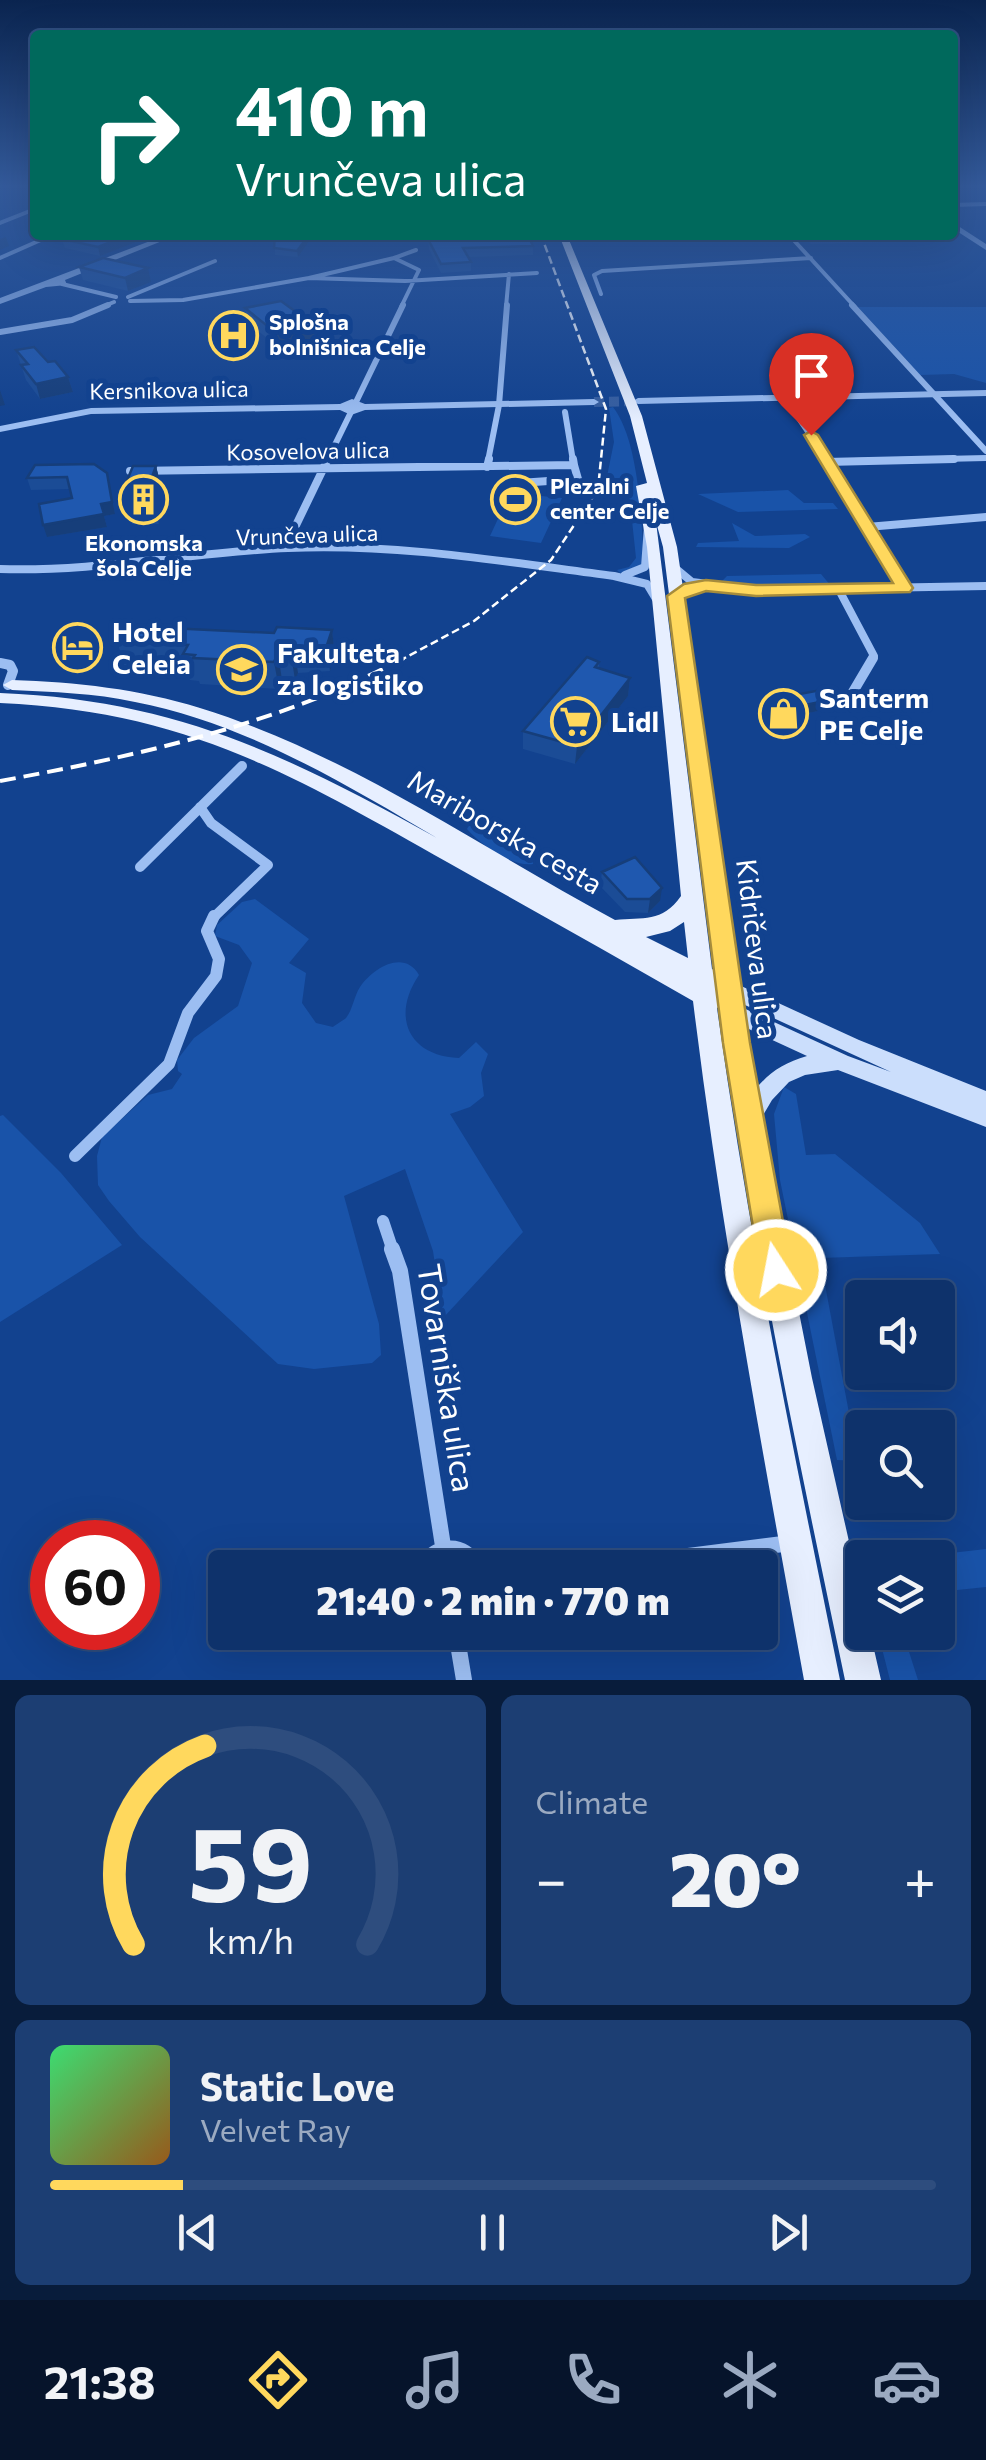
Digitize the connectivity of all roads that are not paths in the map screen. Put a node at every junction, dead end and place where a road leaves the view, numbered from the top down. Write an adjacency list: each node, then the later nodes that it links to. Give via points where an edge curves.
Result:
1 (102, 264): 13 (street)
2 (207, 264): 15 (street)
3 (367, 264): 11 (street)
4 (409, 264): 12 (street, via 418,268)
5 (565, 264): 36 (main road, Kidričeva ulica, via 624,416)
6 (574, 264): 39 (main road, Kidričeva ulica, via 640,429)
7 (708, 264): 14 (street, via 602,271 594,275)
8 (817, 264): 20 (street)
9 (537, 273): 10 (street)
10 (509, 274): 12 (street); 24 (street)
11 (310, 278): 12 (street); 15 (street, via 183,300)
12 (415, 280): 25 (street)
13 (60, 282): 16 (street); 17 (street)
14 (601, 294)
15 (129, 299): 16 (street)
16 (115, 300): 18 (street, via 72,320)
17 (0, 301)
18 (0, 332)
19 (986, 394): 20 (street)
20 (934, 395): 21 (street); 28 (street)
21 (786, 399): 23 (street); 29 (street)
22 (594, 402): 24 (street, Kersnikova ulica)
23 (638, 402)
24 (500, 405): 25 (street, Kersnikova ulica); 31 (street)
25 (353, 407): 27 (street, Kersnikova ulica, via 91,410); 32 (street)
26 (564, 412): 30 (street)
27 (0, 429)
28 (986, 454): 29 (street)
29 (826, 462): 37 (street)
30 (574, 465): 31 (street, Kosovelova ulica); 34 (street, via 576,482)
31 (487, 467): 32 (street, Kosovelova ulica)
32 (323, 469): 33 (street, Kosovelova ulica); 38 (street)
33 (130, 471)
34 (519, 483)
35 (986, 517): 37 (street)
36 (650, 520): 41 (street, via 645,567); 47 (main road, Kidričeva ulica)
37 (867, 527): 44 (street)
38 (284, 548): 40 (street, Vrunčeva ulica, via 91,569); 41 (street, Vrunčeva ulica, via 390,549)
39 (672, 560): 42 (street, via 681,576); 46 (main road, Kidričeva ulica)
40 (0, 569)
41 (614, 576): 47 (street, Vrunčeva ulica, via 652,588)
42 (706, 586): 45 (street); 46 (street)
43 (986, 586): 44 (street)
44 (904, 588): 45 (street)
45 (840, 590): 50 (street, via 874,656)
46 (676, 596): 56 (main road, Kidričeva ulica)
47 (661, 620): 54 (main road, Kidričeva ulica)
48 (0, 662): 49 (street, Mariborska cesta, via 13,671)
49 (3, 690): 55 (main road, Mariborska cesta, via 66,686 123,694 284,744 347,774)
50 (848, 702)
51 (242, 766): 52 (street)
52 (200, 807): 53 (street); 61 (street, via 211,823 262,858 266,871 214,916 208,931 219,959 216,976 188,1013 169,1064)
53 (140, 868)
54 (692, 895): 55 (main road, via 685,911 664,925); 56 (main road, Kidričeva ulica)
55 (607, 935): 56 (main road, Mariborska cesta); 60 (main road, via 690,1006 702,1034 707,1081)
56 (716, 993): 57 (main road, Mariborska cesta); 58 (main road, Mariborska cesta); 60 (main road, Kidričeva ulica)
57 (841, 1062): 59 (main road, Mariborska cesta); 60 (main road, via 784,1073)
58 (986, 1101)
59 (986, 1117)
60 (734, 1119): 63 (main road, Kidričeva ulica); 71 (main road, Kidričeva ulica)
61 (75, 1156)
62 (383, 1221): 64 (street, Tovarniška ulica, via 400,1271)
63 (795, 1542): 67 (street); 70 (main road, Kidričeva ulica)
64 (443, 1546): 65 (street); 66 (street)
65 (436, 1550)
66 (463, 1550)
67 (733, 1550)
68 (459, 1650): 69 (street)
69 (464, 1680)
70 (822, 1680)
71 (863, 1680)

